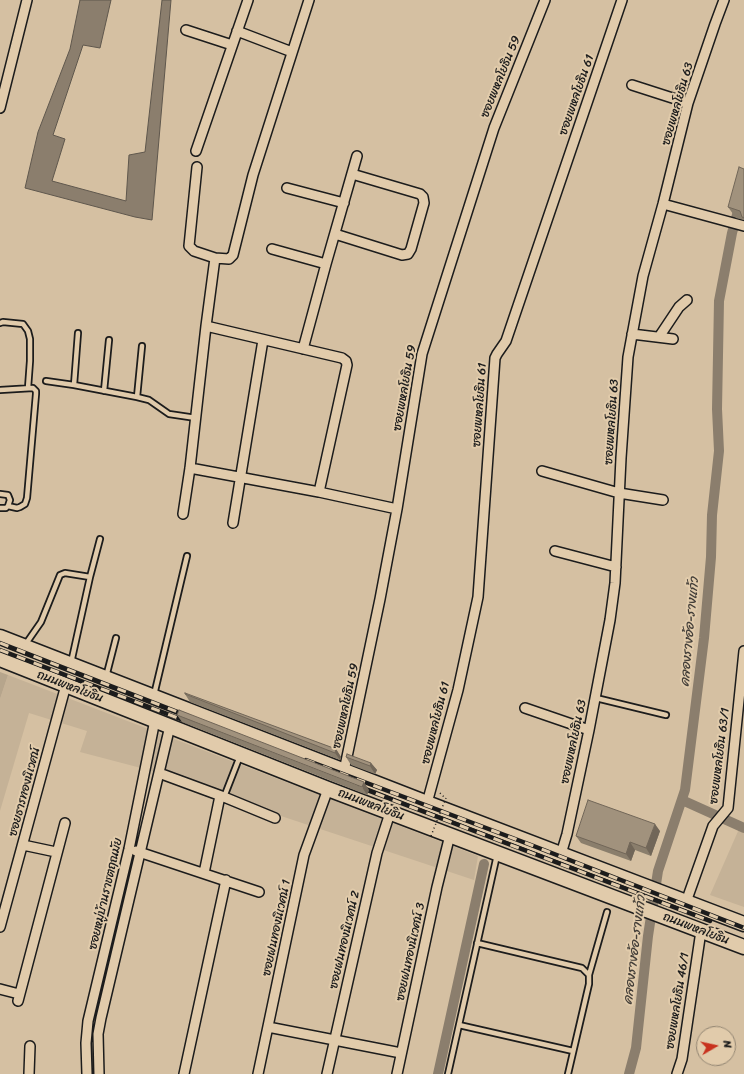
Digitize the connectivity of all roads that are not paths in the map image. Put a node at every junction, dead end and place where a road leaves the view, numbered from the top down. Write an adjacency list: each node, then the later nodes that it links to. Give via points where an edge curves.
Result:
1 (27, 0): 13 (street)
2 (248, 0): 8 (street)
3 (309, 0): 10 (street)
4 (545, 0): 53 (street, ซอยพหลโยธิน 59, via 494,128 422,354)
5 (622, 0): 81 (street, ซอยพหลโยธิน 61, via 506,341 495,358 478,597 458,690)
6 (724, 0): 12 (street, ซอยพหลโยธิน 63)
7 (186, 30): 9 (street)
8 (238, 32): 9 (street); 10 (street)
9 (232, 45): 14 (street)
10 (292, 52): 24 (street, via 253,175 233,255 227,260)
11 (632, 85): 12 (street)
12 (688, 104): 20 (street, ซอยพหลโยธิน 63)
13 (0, 108)
14 (196, 151)
15 (357, 156): 17 (street)
16 (197, 168): 24 (street, via 189,246 194,251)
17 (352, 174): 19 (street); 22 (street, via 423,197 424,202 411,249 408,254 402,255)
18 (287, 188): 19 (street)
19 (344, 203): 22 (street)
20 (664, 204): 21 (street); 30 (street, ซอยพหลโยธิน 63, via 643,276)
21 (739, 225)
22 (335, 234): 25 (street)
23 (272, 249): 25 (street)
24 (215, 258): 28 (street)
25 (326, 264): 36 (street)
26 (687, 300): 31 (street, via 678,307)
27 (0, 324): 39 (lane, via 23,324 28,330)
28 (206, 326): 33 (street); 43 (street)
29 (78, 333): 38 (lane)
30 (632, 334): 31 (street); 48 (street, ซอยพหลโยธิน 63, via 628,357)
31 (659, 337): 34 (street)
32 (109, 340): 41 (lane)
33 (263, 340): 36 (street); 46 (street)
34 (673, 340)
35 (142, 346): 42 (lane)
36 (303, 349): 47 (street, via 342,358 347,365)
37 (46, 381): 38 (lane)
38 (74, 385): 41 (lane)
39 (28, 388): 40 (lane); 51 (lane, via 35,389 36,394 27,498 25,504 20,507)
40 (0, 390)
41 (104, 390): 42 (lane)
42 (137, 397): 43 (lane, via 149,400 169,414)
43 (196, 418): 44 (street)
44 (190, 468): 46 (street); 54 (street)
45 (542, 471): 48 (street)
46 (240, 478): 47 (street); 55 (street)
47 (319, 492): 53 (street)
48 (619, 493): 50 (street); 59 (street, ซอยพหลโยธิน 63)
49 (0, 494): 51 (lane, via 5,494 9,498)
50 (663, 500)
51 (8, 506): 52 (lane)
52 (0, 509)
53 (397, 509): 77 (street, ซอยพหลโยธิน 59)
54 (183, 514)
55 (233, 523)
56 (100, 539): 60 (lane)
57 (555, 551): 59 (street)
58 (187, 556): 69 (lane)
59 (616, 567): 70 (street, ซอยพหลโยธิน 63, via 610,620)
60 (90, 577): 63 (lane, via 60,574 41,622); 66 (lane)
61 (0, 637): 63 (main road, ถนนพหลโยธิน)
62 (116, 638): 67 (lane)
63 (24, 646): 66 (main road, ถนนพหลโยธิน)
64 (744, 651): 97 (street, ซอยพหลโยธิน 63/1, via 728,808 713,826)
65 (0, 659): 68 (main road, ถนนพหลโยธิน)
66 (71, 664): 67 (main road, ถนนพหลโยธิน)
67 (106, 678): 69 (main road, ถนนพหลโยธิน)
68 (66, 685): 73 (main road, ถนนพหลโยธิน); 88 (street, ซอยธารทองนิเวศน์)
69 (154, 696): 77 (main road, ถนนพหลโยธิน)
70 (596, 698): 72 (lane); 75 (street, ซอยพหลโยธิน 63)
71 (525, 708): 75 (street)
72 (666, 715)
73 (155, 720): 74 (main road, ถนนพหลโยธิน); 89 (street, ซอยหมู่บ้านราชตฤณมัย)
74 (170, 726): 76 (main road, ถนนพหลโยธิน); 78 (street, ซอยหมู่บ้านราชตฤณมัย)
75 (589, 730): 93 (street, ซอยพหลโยธิน 63)
76 (240, 754): 79 (main road, ถนนพหลโยธิน); 80 (lane)
77 (344, 771): 81 (main road, ถนนพหลโยธิน)
78 (158, 773): 80 (street); 92 (street, ซอยหมู่บ้านราชตฤณมัย)
79 (328, 789): 82 (main road, ถนนพหลโยธิน); 107 (street, ซอยฝนทองนิเวศน์ 1, via 304,854)
80 (222, 796): 83 (street); 94 (street)
81 (427, 803): 85 (main road, ถนนพหลโยธิน)
82 (390, 813): 87 (main road, ถนนพหลโยธิน); 108 (street, ซอยฝนทองนิเวศน์ 2, via 377,853)
83 (276, 818)
84 (65, 823): 91 (street)
85 (490, 827): 86 (main road, ถนนพหลโยธิน); 90 (main road)
86 (503, 832): 90 (main road); 93 (main road, ถนนพหลโยธิน)
87 (450, 835): 90 (main road, ถนนพหลโยธิน); 111 (street, ซอยฝนทองนิเวศน์ 3)
88 (23, 845): 91 (street); 100 (street, ซอยธารทองนิเวศน์)
89 (129, 849): 92 (street); 113 (street, ซอยหมู่บ้านราชตฤณมัย, via 88,1021)
90 (491, 851): 101 (main road, ถนนพหลโยธิน); 102 (lane)
91 (56, 852): 105 (street, via 18,997)
92 (140, 853): 94 (street); 114 (street, ซอยหมู่บ้านราชตฤณมัย, via 101,1018 98,1034)
93 (561, 854): 97 (main road, ถนนพหลโยธิน)
94 (204, 873): 95 (street)
95 (226, 880): 96 (street); 115 (street)
96 (259, 892)
97 (686, 902): 99 (main road, ถนนพหลโยธิน)
98 (607, 912): 104 (lane)
99 (744, 924)
100 (0, 927)
101 (701, 931): 103 (main road, ถนนพหลโยธิน); 121 (street, ซอยพหลโยธิน 46/1, via 682,1059)
102 (477, 943): 104 (lane, via 582,968); 106 (lane)
103 (744, 947)
104 (589, 975): 110 (lane)
105 (0, 989)
106 (459, 1025): 110 (lane); 119 (lane)
107 (268, 1027): 108 (street); 116 (street, ซอยฝนทองนิเวศน์ 1)
108 (335, 1040): 111 (street); 117 (street, ซอยฝนทองนิเวศน์ 2)
109 (30, 1046): 112 (street)
110 (573, 1051): 120 (lane)
111 (401, 1053): 118 (street, ซอยฝนทองนิเวศน์ 3)
112 (29, 1074)
113 (87, 1074)
114 (98, 1074)
115 (184, 1074)
116 (258, 1074)
117 (327, 1074)
118 (397, 1074)
119 (448, 1074)
120 (568, 1074)
121 (677, 1074)

